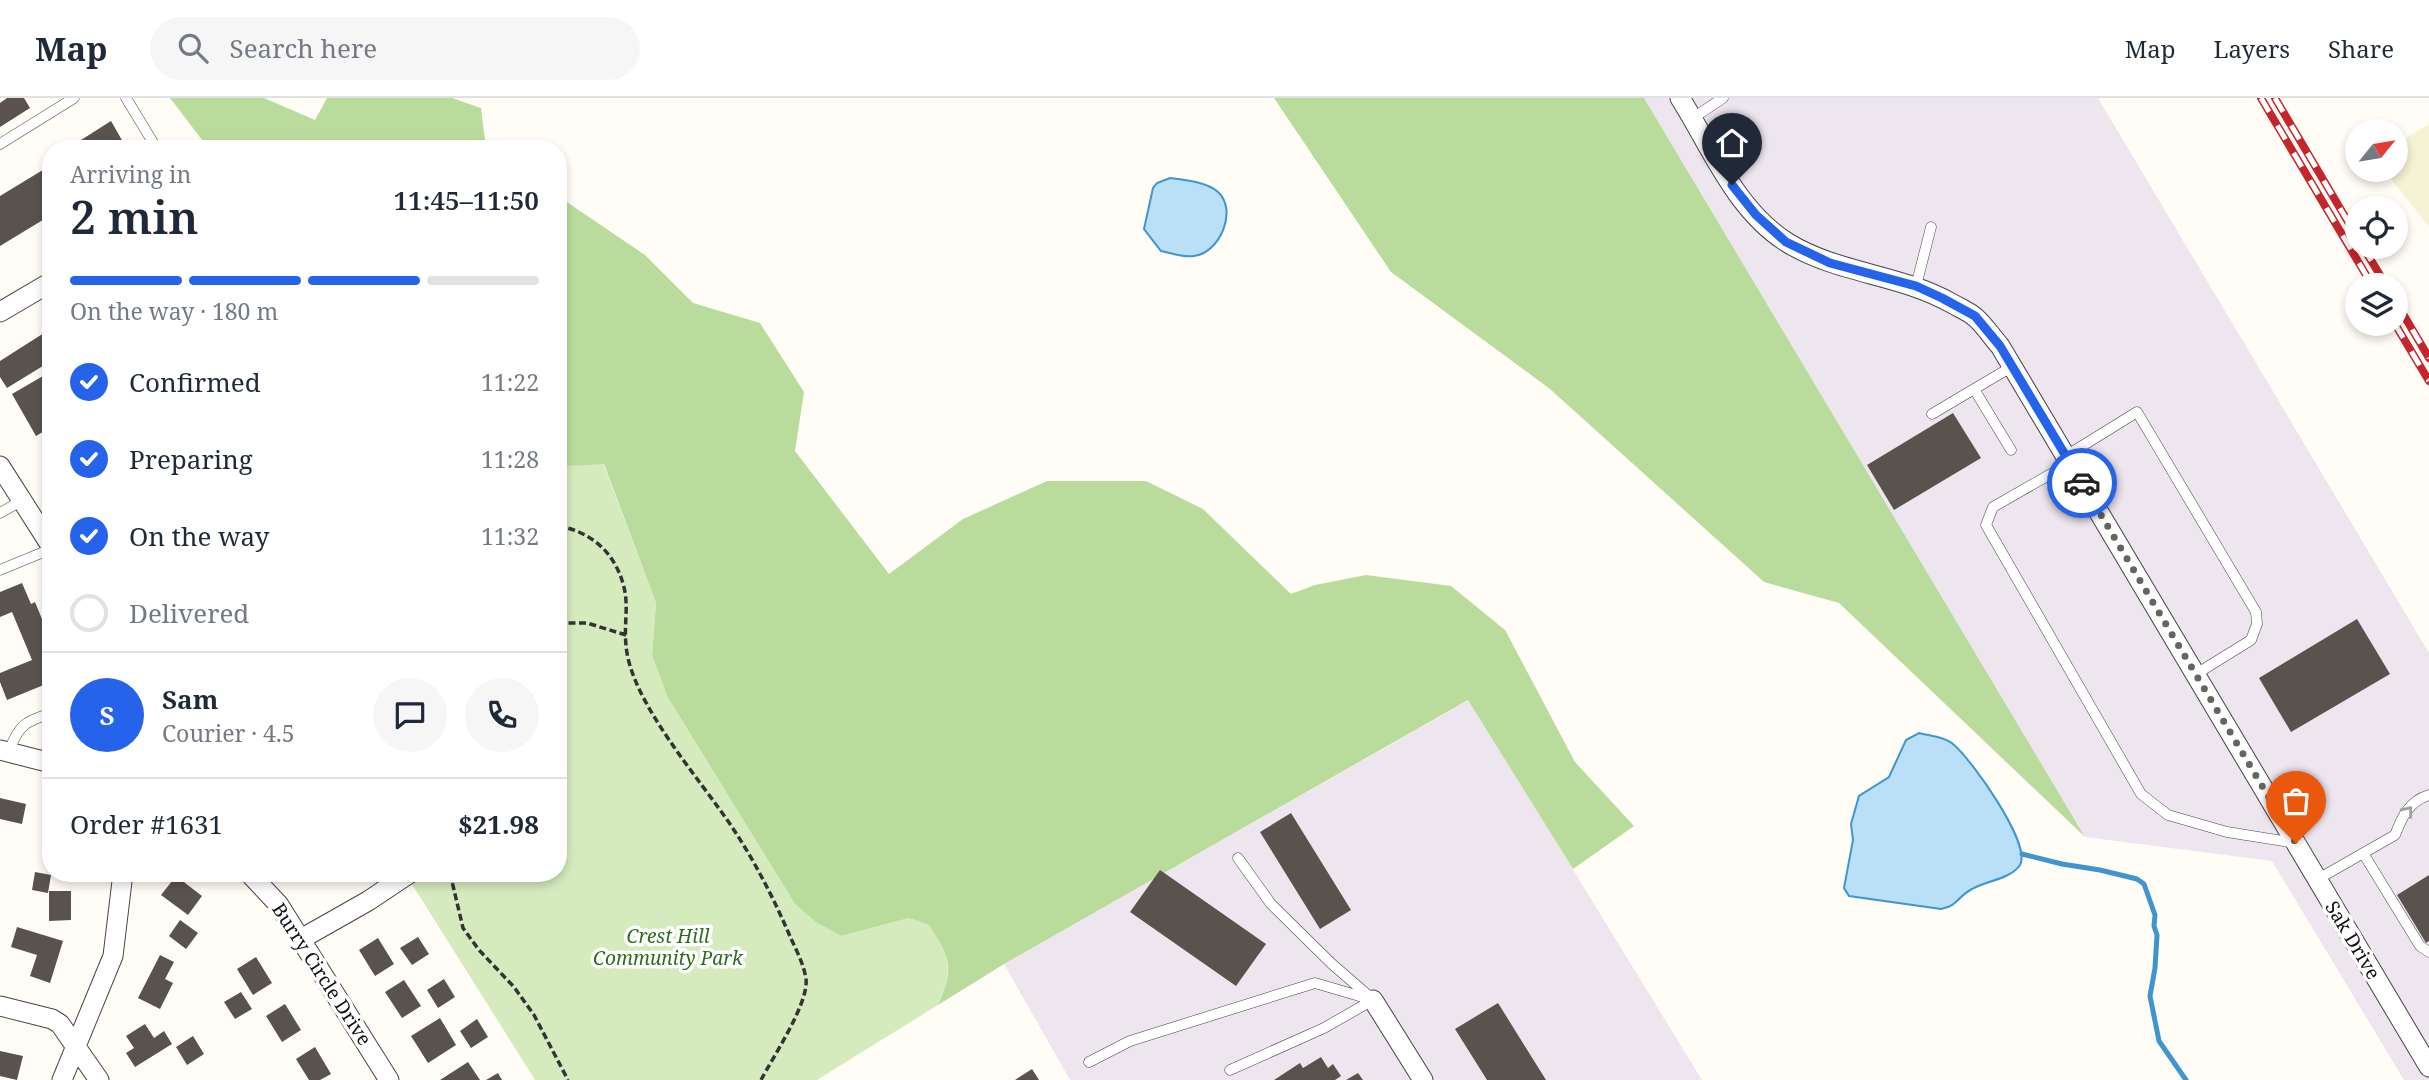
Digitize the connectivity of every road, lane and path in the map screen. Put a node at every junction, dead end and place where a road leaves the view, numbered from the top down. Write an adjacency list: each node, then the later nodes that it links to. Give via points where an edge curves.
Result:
1 (74, 98): 7 (lane)
2 (126, 98): 6 (lane)
3 (1680, 98): 5 (street, Sak Drive)
4 (1723, 98): 5 (lane)
5 (1693, 118): 9 (street, Sak Drive, via 1732,185 1786,242 1830,263)
6 (152, 140)
7 (0, 144)
8 (1931, 227): 9 (lane)
9 (1916, 286): 12 (street, Sak Drive, via 1975,316)
10 (42, 287): 11 (street)
11 (0, 312)
12 (2013, 366): 13 (lane); 16 (street, Sak Drive)
13 (1974, 389): 14 (lane); 15 (lane)
14 (1932, 414)
15 (2011, 450)
16 (2068, 459): 26 (street, Sak Drive); 26 (lane, via 2137,412 2256,612 2258,624 2251,640); 31 (lane, via 1993,507 1986,525 2141,794 2168,815 2227,832)
17 (0, 466): 18 (street)
18 (21, 500): 19 (lane); 21 (street)
19 (0, 513)
20 (567, 527): 25 (path, via 605,547 611,557 625,592)
21 (42, 533)
22 (42, 551): 23 (lane)
23 (0, 570)
24 (567, 623): 25 (path, via 587,623)
25 (626, 635): 51 (path, via 631,672 645,699 755,863 806,980 801,1004)
26 (2196, 674): 31 (street, Sak Drive)
27 (42, 716): 28 (lane, via 16,731)
28 (4, 751): 29 (street)
29 (42, 761)
30 (2429, 795): 32 (lane, one-way to 30, via 2395,835 2404,813)
31 (2296, 843): 34 (street, Sak Drive)
32 (2363, 853): 34 (lane); 40 (lane, via 2420,946)
33 (1238, 858): 41 (lane, via 1271,904)
34 (2318, 879): 45 (street, Sak Drive)
35 (122, 882): 43 (street, via 113,956)
36 (257, 882): 39 (street, Burry Circle Drive)
37 (396, 882): 39 (street)
38 (452, 882): 50 (path, via 463,928 514,986)
39 (301, 939): 49 (street, Burry Circle Drive)
40 (2429, 952)
41 (1373, 1000): 44 (lane, via 1315,983 1130,1041); 46 (lane, via 1324,1028); 52 (street)
42 (0, 1006): 43 (street, via 52,1019)
43 (78, 1047): 47 (street); 48 (street)
44 (1090, 1062)
45 (2429, 1067)
46 (1230, 1070)
47 (62, 1080)
48 (99, 1080)
49 (389, 1080)
50 (568, 1080)
51 (761, 1080)
52 (1423, 1080)

